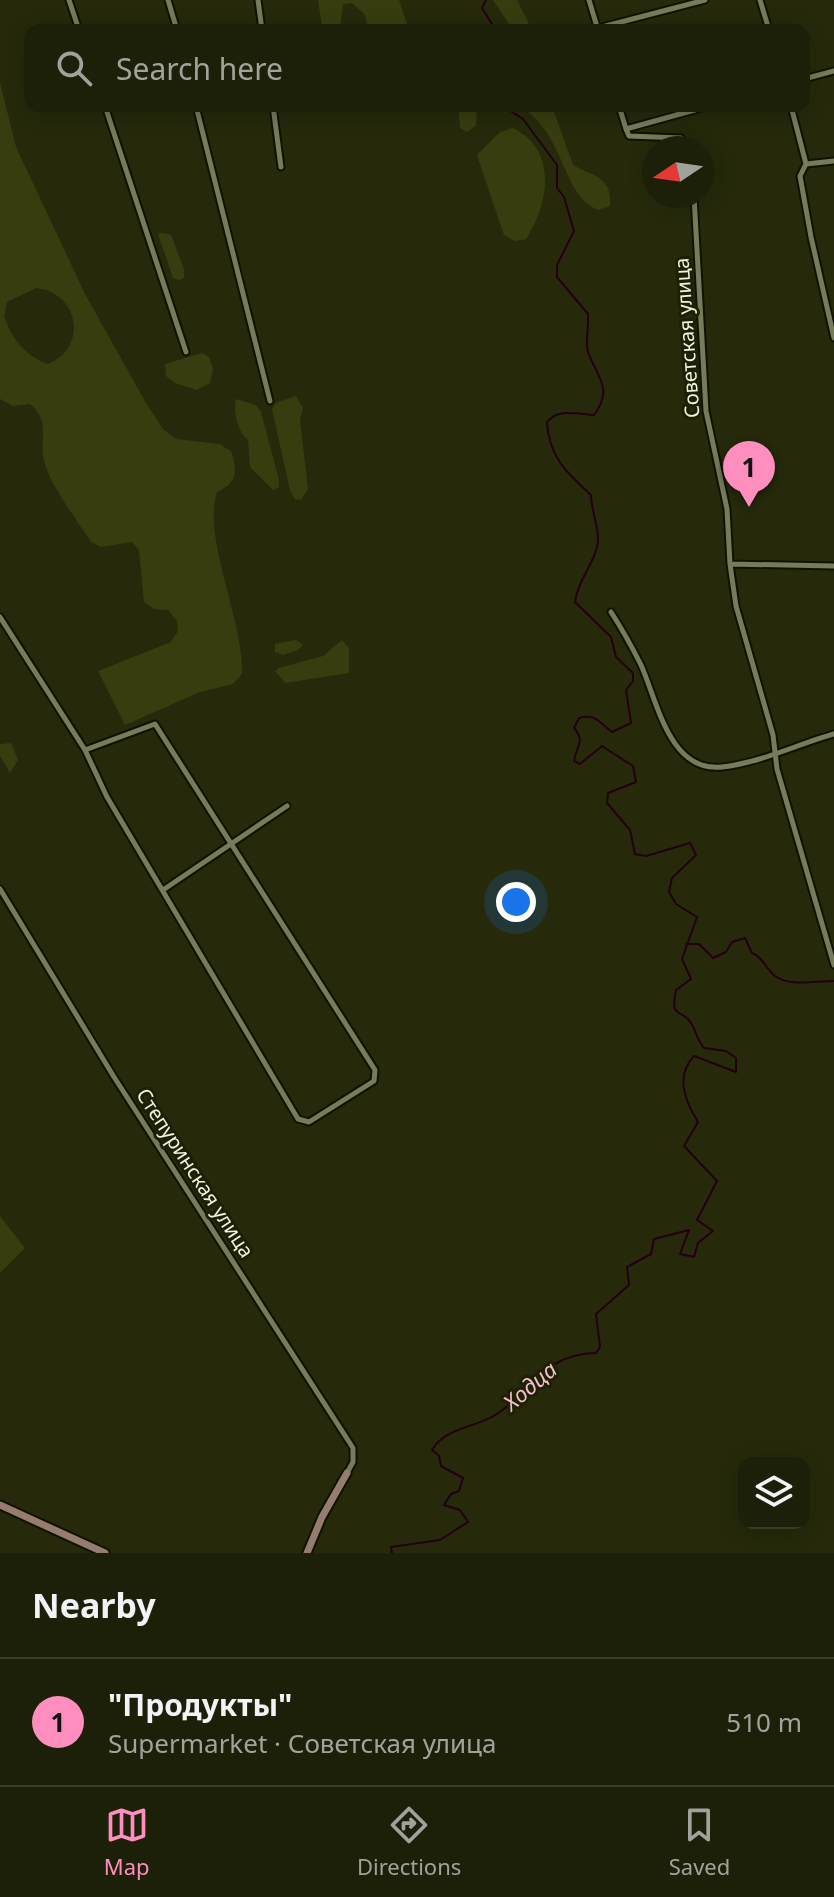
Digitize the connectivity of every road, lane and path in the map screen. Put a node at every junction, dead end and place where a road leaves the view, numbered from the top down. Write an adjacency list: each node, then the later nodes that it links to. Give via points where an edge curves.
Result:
1 (69, 0): 7 (street)
2 (168, 0): 8 (street)
3 (258, 0): 9 (street)
4 (589, 0): 10 (street)
5 (705, 0): 11 (street)
6 (760, 0): 12 (street)
7 (77, 24)
8 (175, 24)
9 (261, 24)
10 (596, 24)
11 (616, 24)
12 (767, 24)
13 (834, 71): 14 (street)
14 (810, 77)
15 (107, 112): 28 (street)
16 (198, 112): 29 (street)
17 (274, 112): 25 (street)
18 (621, 112): 21 (street)
19 (687, 112): 21 (street)
20 (793, 112): 24 (street)
21 (626, 129): 22 (street, via 629,136)
22 (642, 136)
23 (834, 161): 24 (street)
24 (806, 164): 27 (street, via 800,176)
25 (281, 167)
26 (695, 208): 30 (street, Советская улица, via 706,411 727,509)
27 (834, 338)
28 (186, 352)
29 (270, 401)
30 (730, 564): 31 (street); 36 (street, Советская улица)
31 (834, 566)
32 (611, 612): 36 (street, via 677,748 718,768)
33 (0, 617): 35 (street)
34 (834, 734): 36 (street)
35 (85, 750): 38 (street, via 155,724); 40 (street)
36 (775, 752): 41 (street, Советская улица)
37 (287, 806): 38 (street)
38 (230, 842): 40 (street); 40 (street, via 375,1070 374,1081 309,1122 300,1121)
39 (0, 889): 42 (street, Степуринская улица, via 353,1448)
40 (163, 890)
41 (834, 965)
42 (347, 1473): 45 (street)
43 (0, 1505): 44 (street)
44 (105, 1553)
45 (307, 1553)

